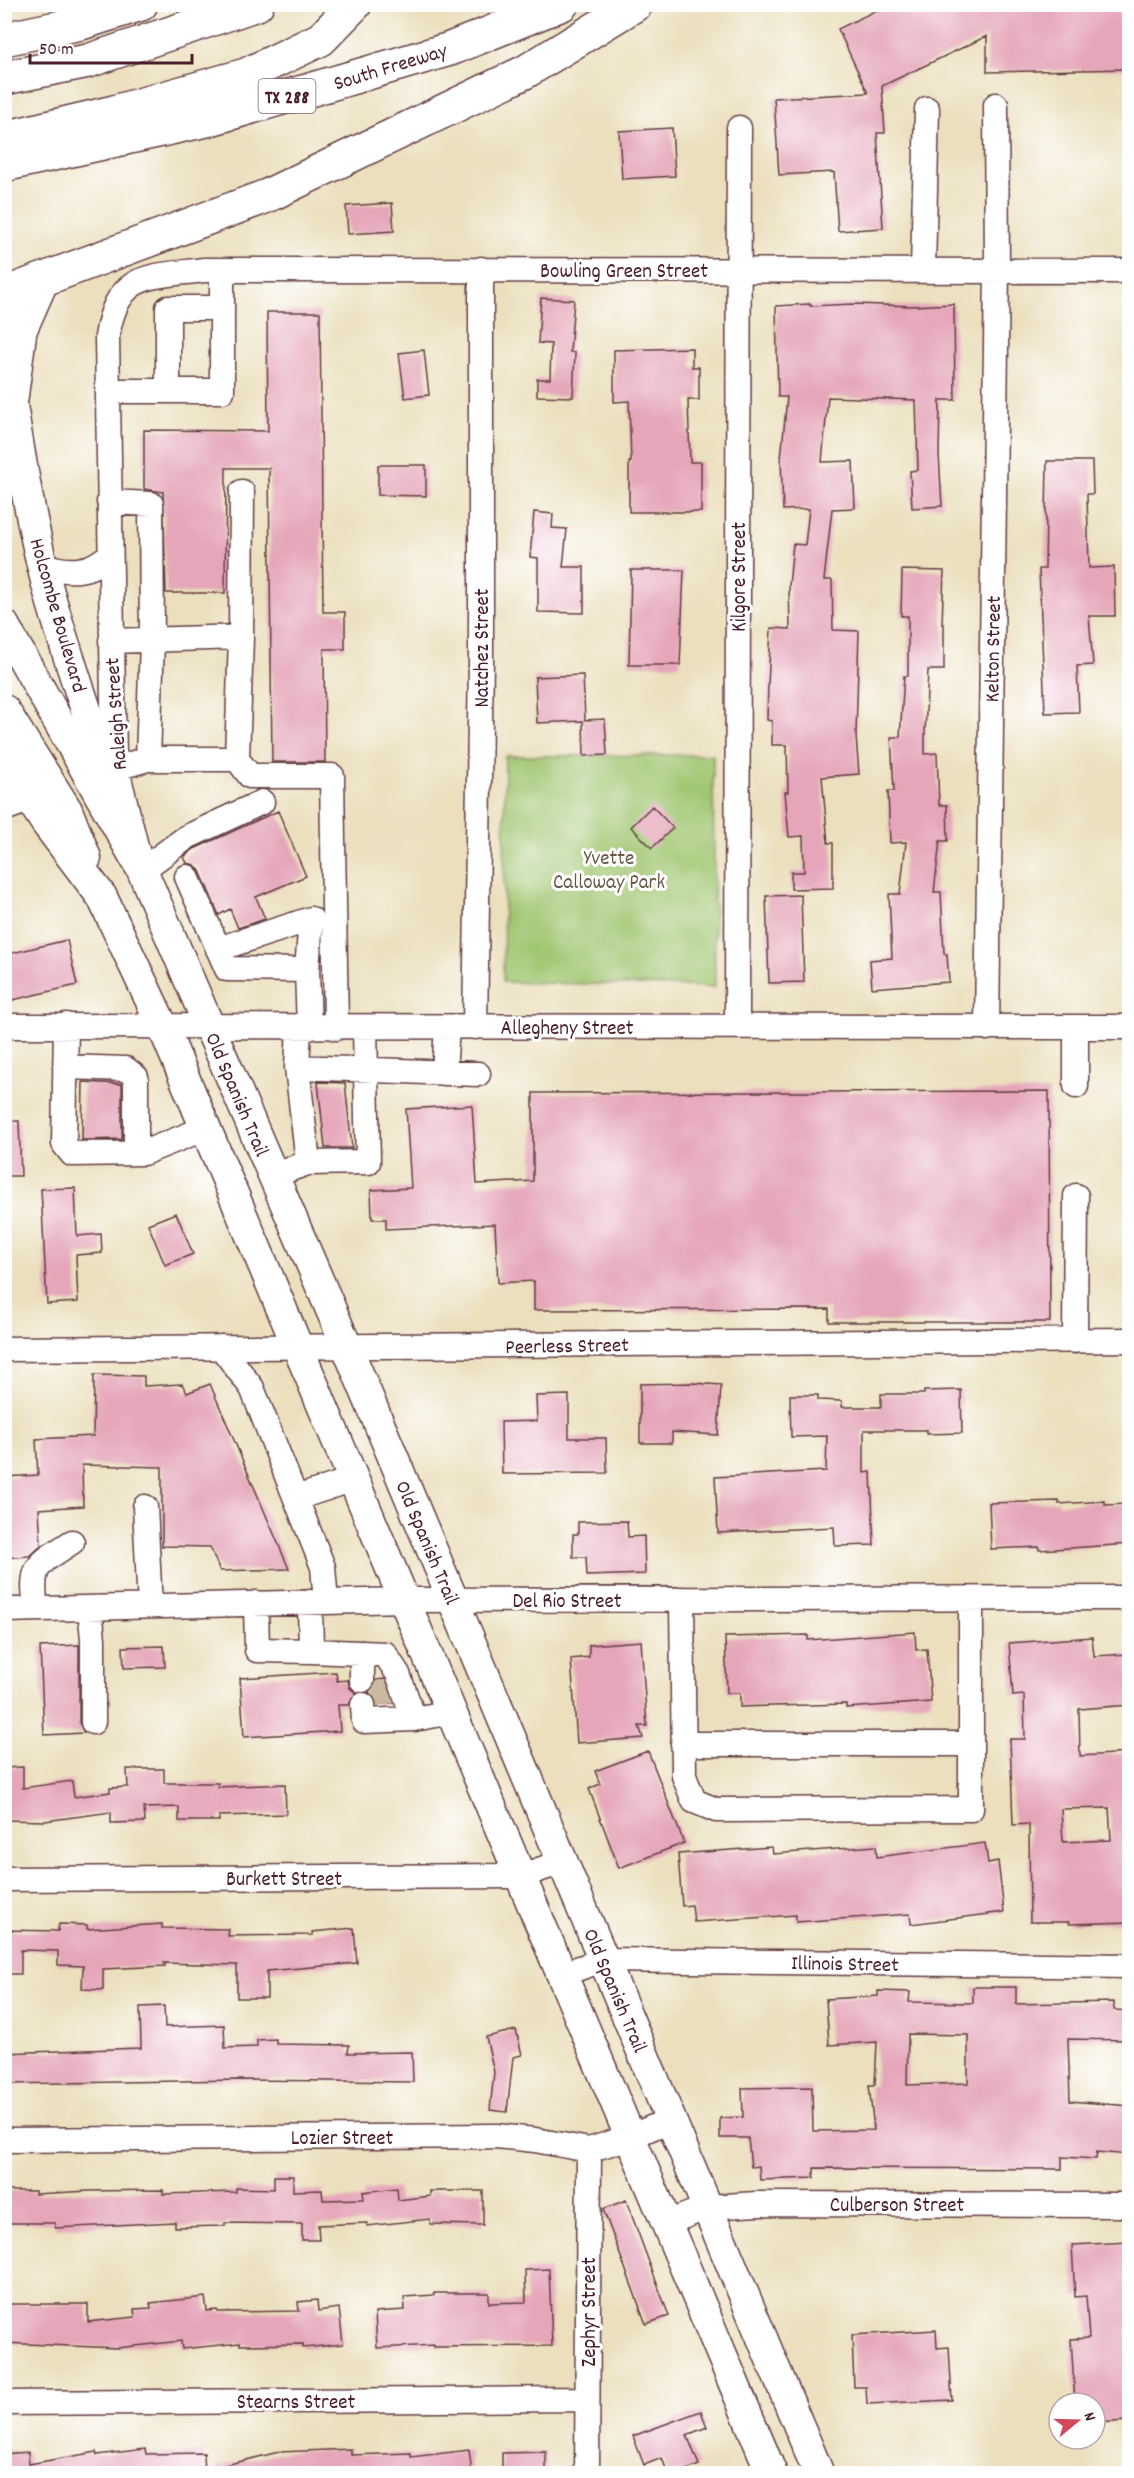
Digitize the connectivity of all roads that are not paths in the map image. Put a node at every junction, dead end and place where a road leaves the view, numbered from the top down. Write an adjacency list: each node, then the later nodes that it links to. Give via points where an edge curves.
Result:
1 (141, 4): 6 (highway, via 81,23)
2 (257, 4): 7 (highway, via 88,61)
3 (355, 4): 11 (highway, via 321,39 246,75)
4 (562, 4): 12 (highway, South Freeway / TX 288, via 450,48 207,120)
5 (636, 4): 19 (highway, via 525,72 267,196)
6 (4, 39)
7 (4, 78)
8 (996, 105): 15 (street, Kelton Street)
9 (927, 109): 14 (street)
10 (739, 128): 17 (street, Kilgore Street)
11 (4, 138)
12 (4, 165)
13 (481, 269): 16 (street, Bowling Green Street); 17 (street, Bowling Green Street); 53 (street, Natchez Street, via 481,660)
14 (923, 269): 15 (street, Bowling Green Street); 17 (street, Bowling Green Street)
15 (997, 269): 18 (street, Bowling Green Street); 59 (street, Kelton Street)
16 (222, 270): 20 (street, Bowling Green Street, via 141,280); 22 (street)
17 (739, 270): 49 (street, Kilgore Street)
18 (1130, 271)
19 (42, 280): 21 (highway); 26 (highway, via 20,330)
20 (123, 290): 24 (street, Raleigh Street, via 111,310 109,323)
21 (4, 294)
22 (222, 308): 25 (street, via 222,391); 25 (street, via 168,308)
23 (4, 353): 26 (main road, Holcombe Boulevard)
24 (108, 391): 25 (street); 28 (street, Raleigh Street)
25 (168, 391)
26 (11, 399): 30 (main road, Holcombe Boulevard)
27 (242, 492): 32 (street)
28 (109, 502): 29 (street, Raleigh Street); 34 (street, via 151,504)
29 (110, 554): 30 (street, via 99,565 80,571 63,572); 33 (street, Raleigh Street)
30 (43, 564): 42 (main road, Holcombe Boulevard, via 76,680)
31 (4, 626): 42 (main road, Old Spanish Trail)
32 (241, 637): 34 (street); 38 (street)
33 (111, 641): 34 (street); 39 (street, Raleigh Street)
34 (152, 641): 37 (street)
35 (4, 710): 44 (main road, via 67,810)
36 (4, 759): 41 (main road, Old Spanish Trail)
37 (148, 759): 38 (street); 39 (street)
38 (237, 759): 57 (street, via 250,776 332,776)
39 (116, 768): 42 (street, Raleigh Street)
40 (262, 802): 42 (street, via 188,837)
41 (18, 804): 44 (main road, Old Spanish Trail)
42 (142, 870): 51 (main road, Old Spanish Trail)
43 (187, 878): 45 (street)
44 (102, 897): 50 (main road, Old Spanish Trail)
45 (218, 949): 46 (street, via 227,969); 46 (street, via 311,919)
46 (308, 970): 56 (street)
47 (66, 1025): 48 (street, Allegheny Street); 50 (street, Allegheny Street); 60 (street)
48 (4, 1026)
49 (737, 1026): 53 (street, Allegheny Street); 59 (street, Allegheny Street)
50 (163, 1027): 51 (street, Allegheny Street); 66 (main road, Old Spanish Trail)
51 (209, 1027): 56 (street, Allegheny Street); 69 (main road, Old Spanish Trail)
52 (447, 1027): 53 (street, Allegheny Street); 58 (street, Allegheny Street); 63 (street)
53 (475, 1027)
54 (1076, 1027): 55 (street, Allegheny Street); 59 (street, Allegheny Street); 65 (street)
55 (1130, 1027)
56 (304, 1028): 57 (street, Allegheny Street); 61 (street)
57 (336, 1028): 58 (street, Allegheny Street)
58 (365, 1028): 62 (street)
59 (987, 1028)
60 (65, 1067): 67 (street, via 126,1069 136,1077); 67 (street, via 64,1144 72,1154)
61 (297, 1067): 62 (street); 68 (street)
62 (366, 1070): 63 (street); 68 (street, via 368,1162)
63 (444, 1072): 64 (street)
64 (478, 1074)
65 (1076, 1086)
66 (206, 1128): 67 (street); 74 (main road, Old Spanish Trail)
67 (136, 1153)
68 (308, 1163): 69 (street)
69 (273, 1176): 75 (main road, Old Spanish Trail)
70 (1076, 1196): 72 (street)
71 (1130, 1340): 72 (street, Peerless Street)
72 (1075, 1341): 75 (street, Peerless Street)
73 (221, 1347): 74 (street, Peerless Street); 76 (street, Peerless Street); 78 (street, via 252,1388)
74 (298, 1347): 75 (street, Peerless Street); 77 (main road, Old Spanish Trail)
75 (347, 1347): 85 (main road, Old Spanish Trail)
76 (4, 1349)
77 (354, 1479): 78 (street); 84 (main road, Old Spanish Trail)
78 (296, 1498): 86 (street, via 323,1567)
79 (145, 1507): 88 (street)
80 (72, 1542): 90 (street, via 38,1564 33,1582)
81 (1130, 1598): 83 (street, Del Rio Street)
82 (682, 1599): 83 (street, Del Rio Street); 85 (street, Del Rio Street); 99 (street)
83 (971, 1599): 100 (street)
84 (404, 1600): 85 (street, Del Rio Street); 86 (street, Del Rio Street); 93 (main road, Old Spanish Trail)
85 (453, 1600): 101 (main road, Old Spanish Trail)
86 (318, 1602): 87 (street, Del Rio Street); 92 (street)
87 (256, 1604): 88 (street, Del Rio Street); 92 (street, via 258,1650)
88 (150, 1606): 89 (street, Del Rio Street)
89 (90, 1608): 90 (street, Del Rio Street); 98 (street)
90 (36, 1609): 91 (street, Del Rio Street)
91 (4, 1610)
92 (312, 1651): 94 (street)
93 (431, 1663): 94 (street); 96 (main road, Old Spanish Trail)
94 (376, 1666): 97 (street)
95 (378, 1710): 97 (street)
96 (452, 1712): 97 (street); 102 (main road, Old Spanish Trail)
97 (414, 1719)
98 (93, 1722)
99 (683, 1743): 100 (street); 100 (street, via 688,1791 694,1801 716,1810 971,1809)
100 (970, 1744)
101 (562, 1862): 102 (street, Burkett Street); 104 (main road, Old Spanish Trail)
102 (521, 1876): 103 (street, Burkett Street); 106 (main road, Old Spanish Trail)
103 (4, 1879)
104 (603, 1960): 105 (street, Illinois Street); 106 (street, Illinois Street); 107 (main road, Old Spanish Trail)
105 (1130, 1966)
106 (562, 1974): 108 (main road, Old Spanish Trail)
107 (672, 2119): 108 (street, Lozier Street); 112 (main road, Old Spanish Trail)
108 (630, 2137): 110 (street, Lozier Street); 113 (main road, Old Spanish Trail)
109 (4, 2140): 110 (street, Lozier Street, via 496,2136)
110 (589, 2150): 114 (street, Zephyr Street)
111 (1130, 2205): 112 (street, Culberson Street)
112 (708, 2207): 113 (street, Culberson Street); 118 (main road, Old Spanish Trail)
113 (667, 2223): 117 (main road, Old Spanish Trail)
114 (587, 2399): 115 (street, Stearns Street); 116 (street, Zephyr Street)
115 (4, 2403)
116 (588, 2474)
117 (772, 2474)
118 (819, 2474)

